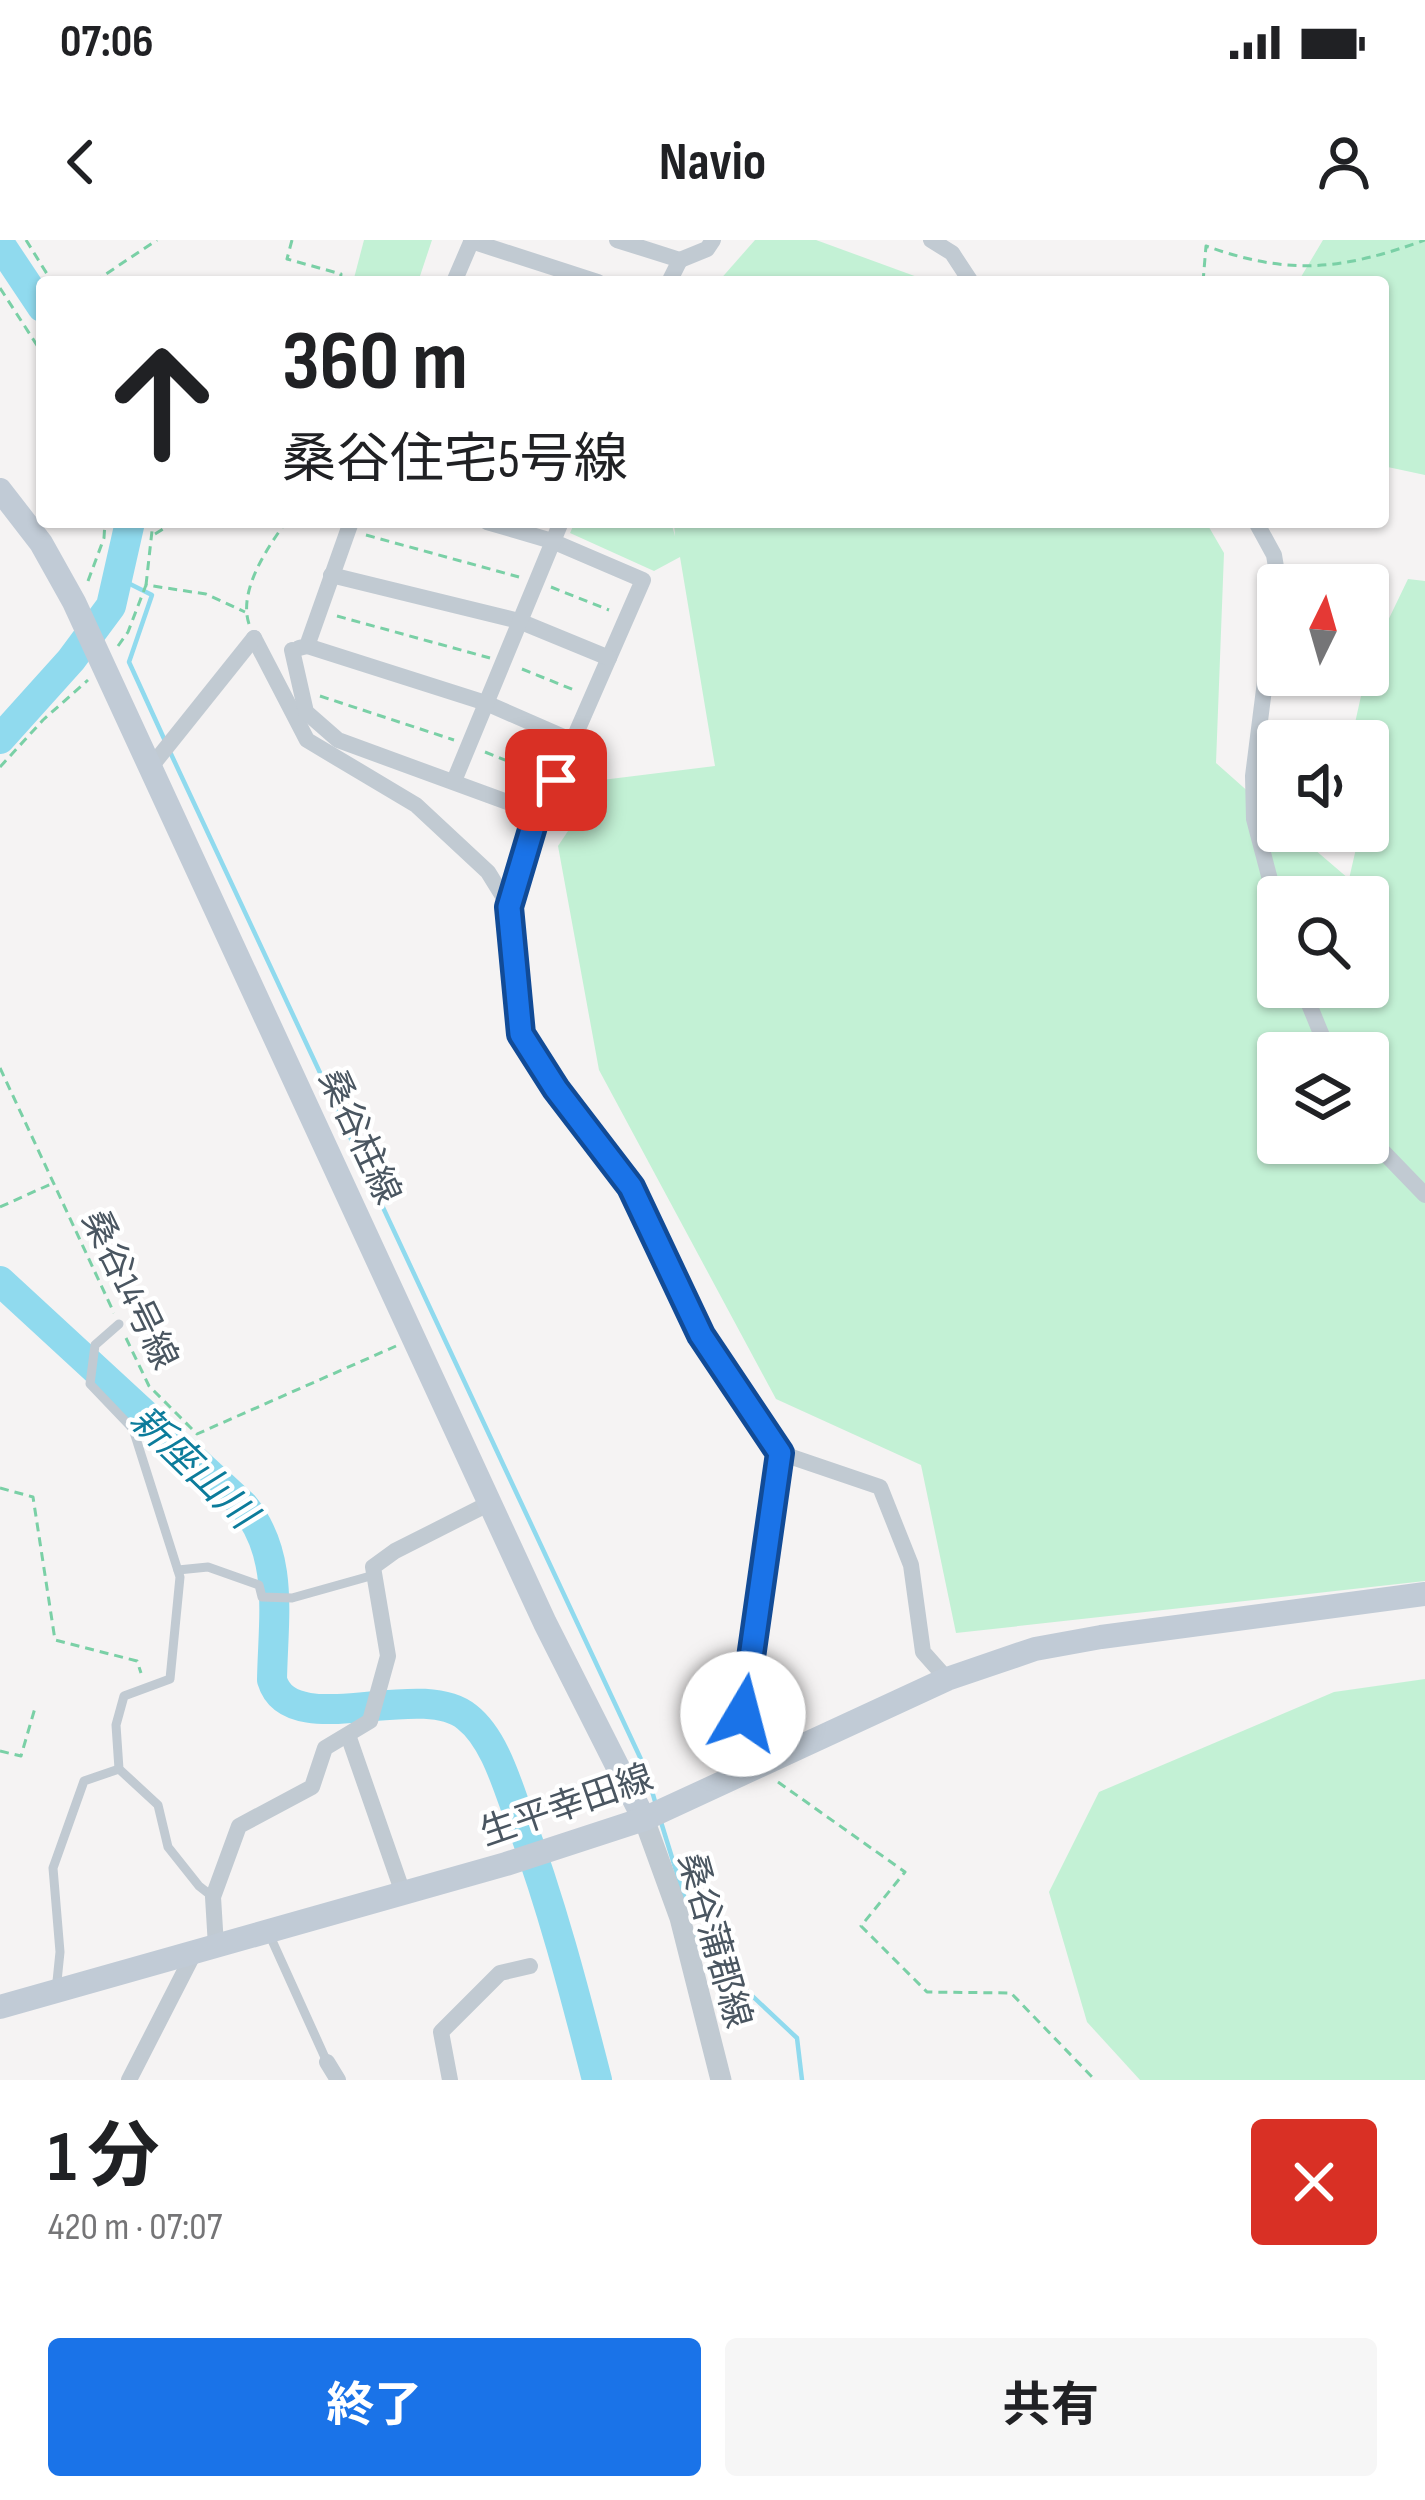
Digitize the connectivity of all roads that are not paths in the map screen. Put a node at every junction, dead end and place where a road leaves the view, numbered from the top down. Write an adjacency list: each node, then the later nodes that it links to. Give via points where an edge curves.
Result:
1 (471, 240): 6 (street); 7 (street)
2 (617, 240): 5 (street)
3 (713, 240): 5 (street)
4 (931, 240): 9 (street)
5 (680, 260): 8 (street)
6 (456, 276)
7 (580, 276)
8 (672, 276)
9 (967, 276)
10 (0, 490): 23 (main road, 桑谷柱線, via 74,602)
11 (349, 528): 16 (street)
12 (506, 528): 15 (street)
13 (558, 528): 15 (street)
14 (1259, 528): 26 (street, via 1278,579 1253,776)
15 (552, 542): 17 (street); 20 (street, via 643,580)
16 (331, 575): 17 (street); 19 (street)
17 (519, 621): 20 (street); 21 (street)
18 (254, 638): 19 (street); 23 (street); 27 (street, via 307,740 416,806 488,872)
19 (300, 648): 21 (street); 24 (street, via 306,712 338,740)
20 (609, 658): 22 (street)
21 (486, 703): 22 (street); 24 (street)
22 (573, 741): 25 (street)
23 (150, 768): 32 (main road, 桑谷柱線)
24 (454, 781): 25 (street)
25 (537, 813): 27 (street)
26 (1269, 876)
27 (509, 907): 31 (street, via 521,1034 631,1187 701,1335)
28 (1389, 1158): 29 (street)
29 (1425, 1195)
30 (119, 1324): 33 (lane, via 94,1345 90,1384 134,1430)
31 (780, 1453): 36 (street, via 880,1487 911,1565 923,1652); 38 (street, via 743,1714)
32 (492, 1502): 34 (street, via 395,1551); 40 (main road, 桑谷柱線)
33 (178, 1570): 34 (lane, via 208,1567 259,1585 262,1597 292,1598); 39 (lane, via 170,1678 124,1696)
34 (374, 1575): 37 (street, via 388,1656 370,1721)
35 (1425, 1594): 36 (main road, 生平幸田線, via 1101,1637)
36 (947, 1679): 38 (main road, 生平幸田線)
37 (348, 1735): 41 (street); 42 (street, via 325,1748 313,1787 238,1826)
38 (757, 1767): 40 (main road, 生平幸田線)
39 (119, 1769): 42 (lane, via 158,1805 168,1847); 46 (lane, via 84,1781 53,1868)
40 (644, 1819): 41 (main road, 生平幸田線); 52 (street, 桑谷蒲郡線, via 680,1918)
41 (403, 1893): 43 (main road, 生平幸田線)
42 (213, 1897): 44 (street)
43 (268, 1931): 44 (main road, 生平幸田線); 48 (lane)
44 (205, 1950): 46 (main road, 生平幸田線); 49 (street)
45 (530, 1966): 51 (street, via 500,1973 441,2032)
46 (56, 1992): 47 (main road, 生平幸田線)
47 (0, 2008)
48 (328, 2062): 50 (street)
49 (129, 2080)
50 (338, 2080)
51 (450, 2080)
52 (721, 2080)

